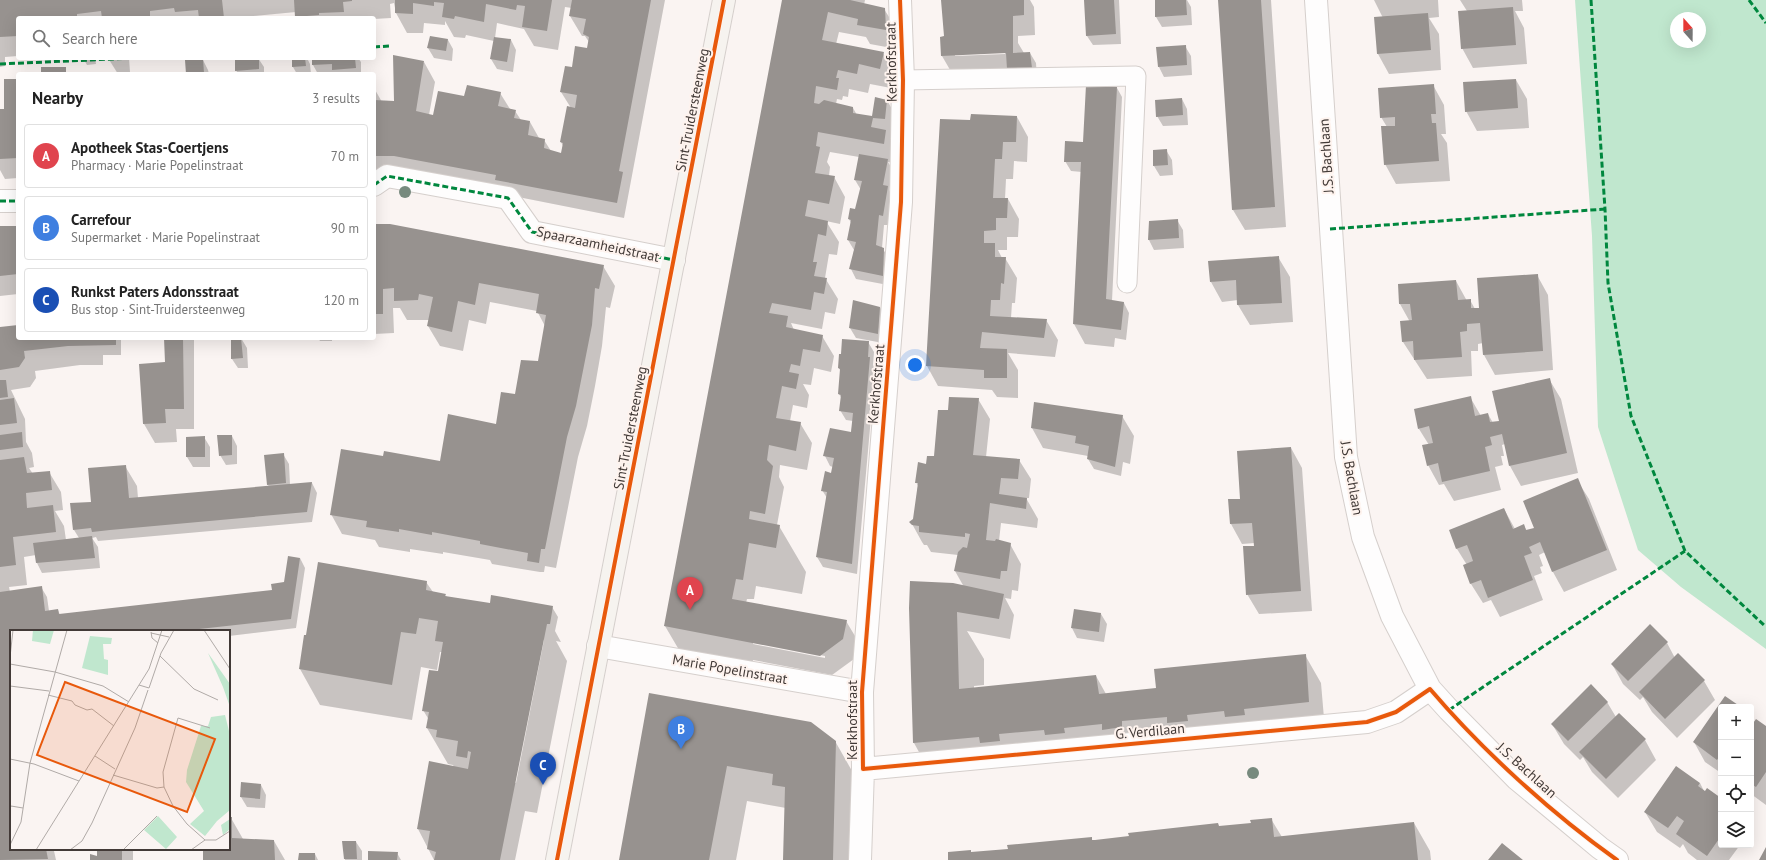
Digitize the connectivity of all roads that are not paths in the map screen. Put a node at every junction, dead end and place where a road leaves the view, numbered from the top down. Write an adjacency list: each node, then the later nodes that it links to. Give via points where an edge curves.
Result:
1 (724, 0): 8 (main road, Sint-Truidersteenweg)
2 (900, 0): 4 (street, Kerkhofstraat)
3 (1316, 0): 11 (street, J.S. Bachlaan, via 1346,458 1363,537 1392,616)
4 (903, 80): 9 (lane, via 1136,76); 12 (street, Kerkhofstraat, via 901,202)
5 (376, 184): 8 (street, Spaarzaamheidstraat, via 387,176 508,198 532,232)
6 (0, 201): 7 (street)
7 (16, 201)
8 (674, 260): 10 (main road, Sint-Truidersteenweg)
9 (1127, 283)
10 (598, 646): 12 (street, Marie Popelinstraat); 14 (main road, Sint-Truidersteenweg)
11 (1430, 689): 13 (street, G. Verdilaan, via 1396,712 1367,722); 16 (street, J.S. Bachlaan, via 1518,779)
12 (862, 692): 13 (street, Kerkhofstraat)
13 (864, 769): 15 (street, Kerkhofstraat)
14 (557, 860)
15 (860, 860)
16 (1617, 860)

